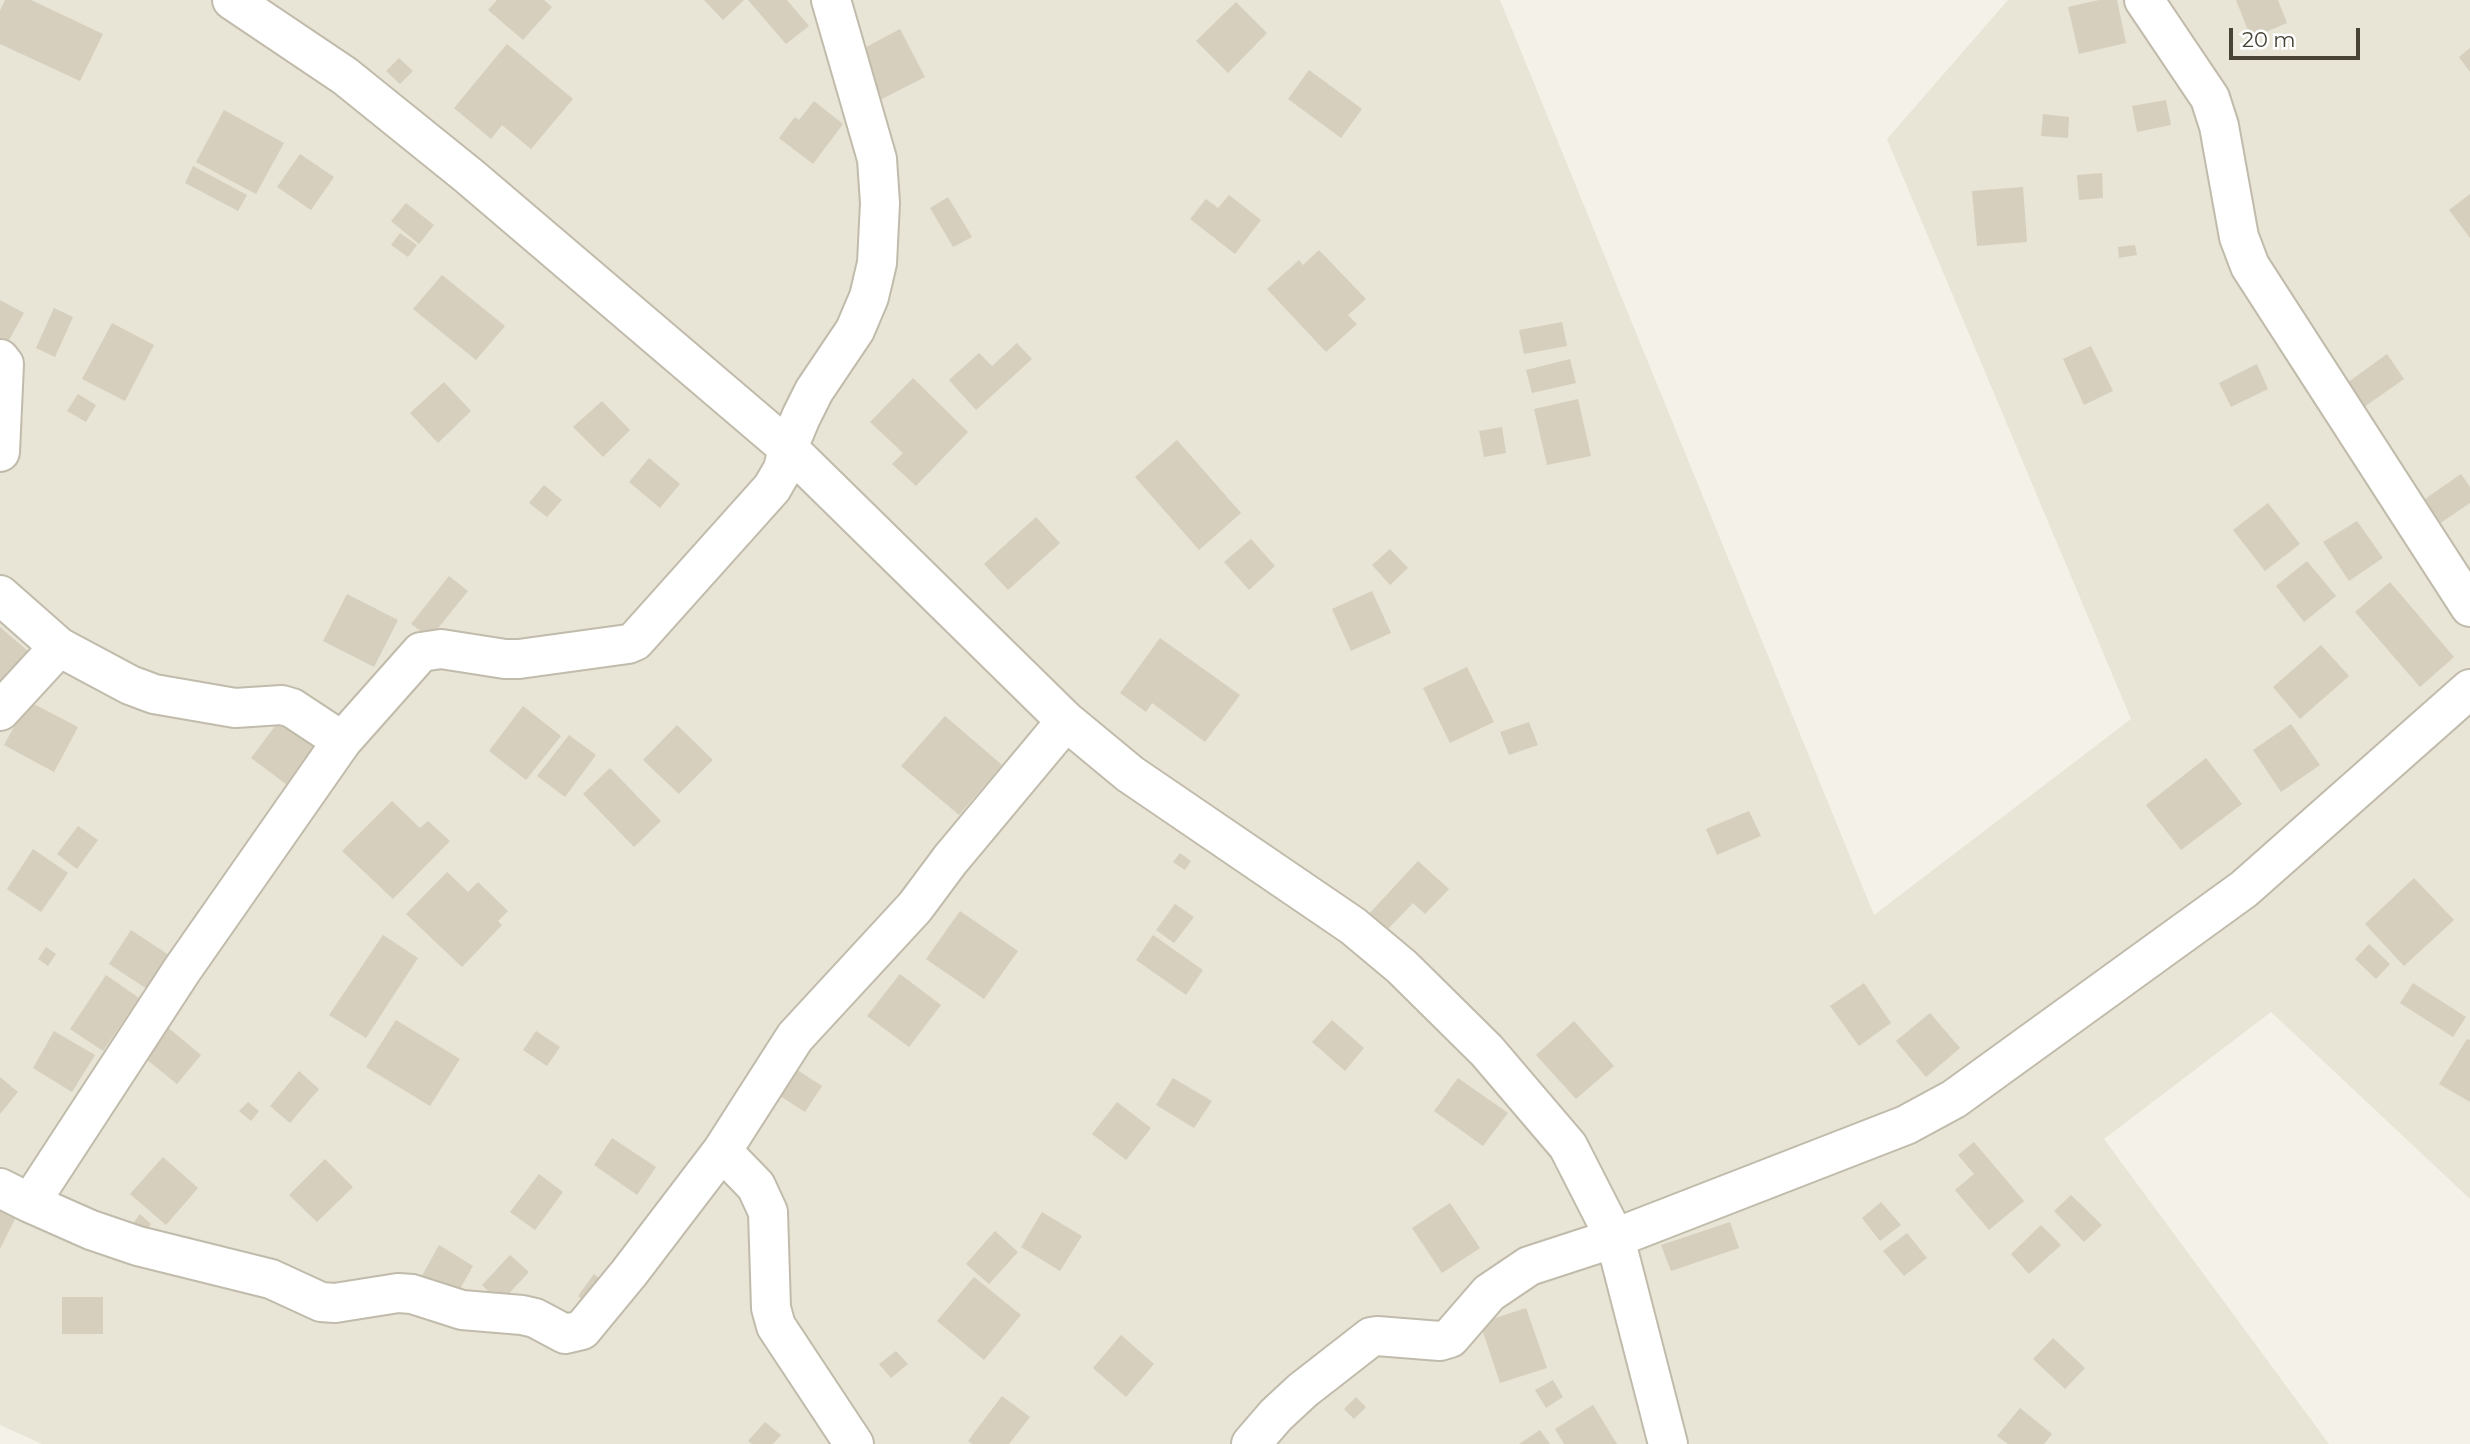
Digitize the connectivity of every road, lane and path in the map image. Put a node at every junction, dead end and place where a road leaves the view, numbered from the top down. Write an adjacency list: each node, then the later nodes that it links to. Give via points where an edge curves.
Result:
1 (232, 0): 5 (street, via 345,76 459,167)
2 (831, 0): 5 (street, via 877,159 877,263 855,330 814,390)
3 (2144, 0): 8 (street, via 2210,98 2239,237 2250,266)
4 (0, 359): 6 (street, via 4,370)
5 (788, 448): 12 (street); 13 (street, via 772,488 635,640 519,659 441,649 421,652)
6 (0, 452)
7 (0, 595): 9 (street)
8 (2470, 607)
9 (60, 647): 11 (street); 13 (street, via 153,694 235,709 282,705)
10 (2470, 689): 16 (street, via 2244,889 1954,1100 1906,1125)
11 (0, 711)
12 (1066, 721): 14 (street, via 915,906 796,1037); 16 (street, via 1130,774 1353,926 1402,967 1487,1051 1568,1146)
13 (342, 741): 15 (street, via 182,970)
14 (722, 1151): 15 (street, via 582,1330 565,1334 535,1318 462,1310 412,1294 321,1302 271,1279 91,1230); 17 (street, via 756,1186 768,1212 771,1308 776,1326)
15 (15, 1195)
16 (1615, 1238): 18 (street, via 1521,1271 1479,1302 1451,1338 1377,1336 1364,1341 1303,1390); 19 (street)
17 (854, 1444)
18 (1251, 1444)
19 (1668, 1444)

